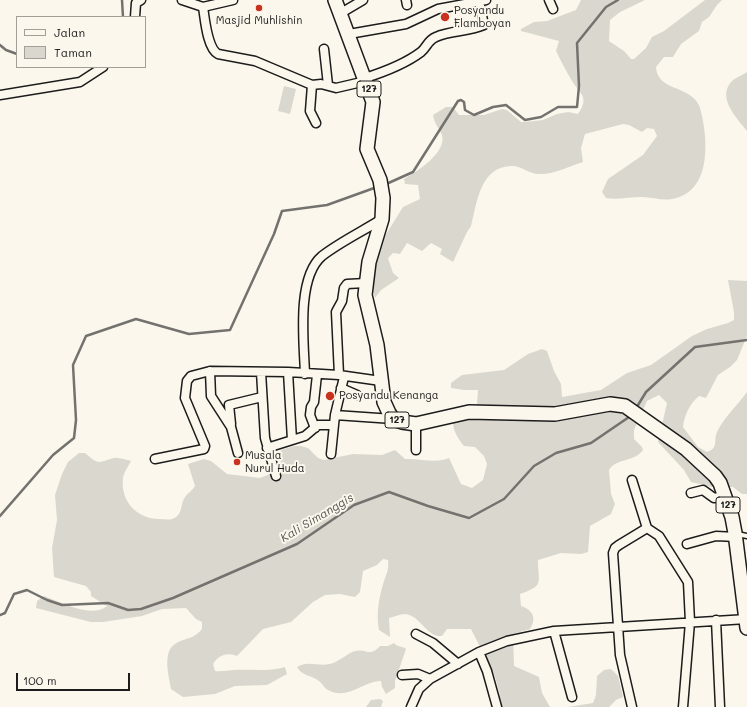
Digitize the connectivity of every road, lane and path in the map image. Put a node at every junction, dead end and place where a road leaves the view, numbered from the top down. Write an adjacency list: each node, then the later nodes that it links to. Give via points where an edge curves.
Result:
1 (141, 0): 12 (street, via 136,3)
2 (182, 0): 9 (street)
3 (232, 0): 9 (street)
4 (335, 0): 11 (main road, 127)
5 (363, 0): 11 (street)
6 (549, 0): 10 (street)
7 (466, 1): 8 (street); 13 (street, via 438,9 406,24)
8 (483, 1): 16 (street, via 484,25 438,36 428,41 422,51 414,56)
9 (203, 7): 17 (street, via 214,52 255,61)
10 (553, 9)
11 (342, 13): 13 (main road, 127)
12 (135, 16)
13 (349, 34): 16 (main road, 127)
14 (324, 48): 18 (street)
15 (101, 68): 19 (street, via 80,82)
16 (366, 80): 18 (street, via 336,88); 21 (main road, 127, via 374,108 367,149 380,180 384,198)
17 (312, 85): 18 (street); 20 (street, via 310,111)
18 (328, 85)
19 (0, 95)
20 (316, 122)
21 (382, 219): 22 (main road, 127, via 369,262); 26 (street, via 322,257 312,269 305,299)
22 (366, 283): 28 (street, via 347,284 336,312); 29 (main road, 127, via 366,307 377,345)
23 (210, 371): 24 (street); 37 (street, via 211,396); 44 (street, via 188,378 185,389 186,398 205,442 204,449)
24 (261, 372): 25 (street); 32 (street)
25 (288, 372): 26 (street); 39 (street)
26 (305, 374): 27 (street)
27 (317, 375): 28 (street); 38 (street, via 310,415)
28 (341, 376): 29 (street); 30 (street)
29 (380, 381): 34 (main road, 127, via 384,402)
30 (341, 388): 31 (street); 33 (street)
31 (357, 395)
32 (262, 397): 37 (street, via 229,405); 40 (street)
33 (335, 415): 34 (street); 36 (street)
34 (393, 419): 35 (main road, 127)
35 (416, 424): 41 (street); 48 (main road, 127, via 468,412 555,414 610,404 625,406 686,449 720,483)
36 (334, 425): 38 (street, via 318,425); 43 (street)
37 (231, 427): 42 (street)
38 (315, 428): 39 (street, via 305,436)
39 (292, 440): 40 (street)
40 (267, 448): 45 (street)
41 (416, 450)
42 (238, 454)
43 (331, 454)
44 (155, 459)
45 (276, 476)
46 (632, 480): 49 (street)
47 (691, 492): 48 (street, via 703,490 714,498)
48 (725, 496): 50 (main road, 127)
49 (647, 528): 54 (street, via 659,536 688,582); 56 (street, via 619,545 613,553)
50 (739, 535): 51 (street, via 716,536); 52 (main road, 127)
51 (687, 544)
52 (743, 564): 55 (main road, 127)
53 (716, 620): 54 (street); 55 (street); 68 (street)
54 (690, 622): 56 (street); 67 (street)
55 (747, 622)
56 (618, 626): 57 (street); 66 (street, via 620,655)
57 (554, 631): 59 (street, via 507,641); 63 (street)
58 (416, 634): 60 (street, via 433,643)
59 (479, 652): 60 (street); 65 (street)
60 (458, 664): 62 (street)
61 (402, 675): 62 (street, via 418,674)
62 (430, 679): 64 (street, via 419,689)
63 (572, 697)
64 (411, 707)
65 (497, 707)
66 (632, 707)
67 (683, 707)
68 (720, 707)

